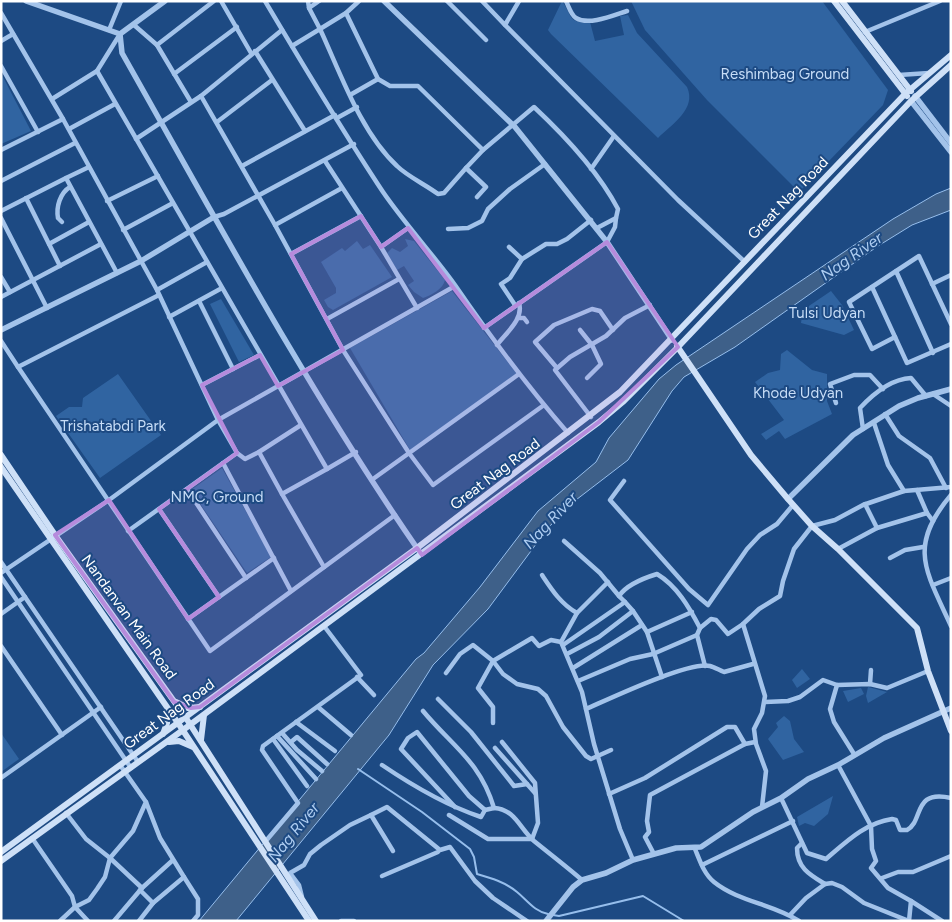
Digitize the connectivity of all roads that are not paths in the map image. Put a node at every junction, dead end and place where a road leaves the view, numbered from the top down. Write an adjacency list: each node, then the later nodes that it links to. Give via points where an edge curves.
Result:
1 (26, 1): 26 (street)
2 (121, 1): 26 (street)
3 (165, 1): 22 (street)
4 (214, 1): 33 (street)
5 (221, 1): 24 (street)
6 (265, 1): 27 (street)
7 (308, 1): 18 (street)
8 (319, 1): 18 (street)
9 (359, 1): 21 (street)
10 (384, 1): 57 (street)
11 (448, 1): 31 (street)
12 (482, 1): 23 (street)
13 (518, 1): 23 (street)
14 (566, 1): 19 (street, via 574,16 582,20)
15 (834, 1): 30 (main road)
16 (842, 1): 30 (main road)
17 (940, 1): 30 (street)
18 (309, 8): 25 (street)
19 (627, 11)
20 (1, 13): 28 (street)
21 (346, 13): 25 (street); 43 (street)
22 (134, 25): 29 (street); 33 (street)
23 (505, 25): 61 (street)
24 (237, 27): 35 (street); 41 (street)
25 (320, 28): 34 (street); 46 (street)
26 (109, 30): 29 (street)
27 (282, 30): 34 (street); 35 (street)
28 (13, 34): 32 (street); 49 (street)
29 (120, 34): 39 (street); 55 (street, via 122,53)
30 (863, 34): 42 (main road); 45 (main road)
31 (486, 40)
32 (1, 41)
33 (156, 45): 41 (street)
34 (292, 46): 53 (street)
35 (253, 52): 44 (street); 47 (street)
36 (951, 55): 40 (main road, Great Nag Road)
37 (951, 65): 48 (main road, Great Nag Road)
38 (2, 70): 60 (street)
39 (97, 71): 49 (street); 51 (street)
40 (929, 73): 42 (street); 45 (main road, Great Nag Road)
41 (174, 74): 50 (street)
42 (899, 76): 45 (main road)
43 (378, 79): 46 (street); 67 (street, via 390,86 418,86)
44 (272, 80): 56 (street); 59 (street)
45 (908, 92): 48 (main road); 108 (main road, Great Nag Road)
46 (350, 95): 52 (street)
47 (201, 96): 50 (street); 56 (street)
48 (913, 98): 64 (street); 68 (street); 146 (main road, Great Nag Road)
49 (52, 99): 54 (street)
50 (191, 102): 55 (street)
51 (116, 104): 58 (street); 62 (street)
52 (357, 107): 53 (street); 73 (street, via 384,154 398,168 438,194 444,193)
53 (336, 116): 59 (street); 65 (street)
54 (63, 119): 58 (street); 60 (street)
55 (160, 121): 62 (street); 87 (street)
56 (217, 122): 71 (street)
57 (512, 125): 67 (street); 70 (street); 74 (street, via 534,107 554,125)
58 (69, 129): 63 (street)
59 (304, 131): 71 (street)
60 (38, 132): 66 (street)
61 (614, 136): 74 (street); 108 (street)
62 (136, 139): 75 (street)
63 (75, 143): 72 (street); 77 (street)
64 (951, 143)
65 (354, 144): 69 (street); 94 (street)
66 (1, 150)
67 (483, 150): 73 (street)
68 (951, 152)
69 (325, 161): 79 (street); 80 (street)
70 (545, 164): 90 (street); 96 (street, via 488,209 482,221 468,228)
71 (242, 166): 80 (street)
72 (89, 167): 76 (street); 83 (street)
73 (466, 168): 82 (street, via 486,187)
74 (591, 169): 89 (street, via 618,209)
75 (158, 176): 83 (street); 84 (street)
76 (66, 178): 78 (street); 81 (street)
77 (1, 182)
78 (70, 187): 91 (street, via 64,192 58,207 58,218); 92 (street)
79 (342, 188): 86 (street); 93 (street)
80 (258, 196): 87 (street); 93 (street)
81 (26, 198): 85 (street); 100 (street)
82 (477, 198)
83 (107, 201): 97 (street)
84 (173, 203): 97 (street); 98 (street)
85 (1, 211)
86 (361, 216): 102 (street); 104 (street)
87 (214, 217): 98 (street); 152 (street)
88 (1, 218): 115 (street)
89 (616, 218): 95 (street); 99 (street)
90 (591, 220): 95 (street); 105 (street, via 567,239 558,244 546,244)
91 (62, 222)
92 (89, 222): 100 (street); 101 (street)
93 (275, 225): 104 (street)
94 (408, 228): 102 (street); 117 (street)
95 (597, 228): 99 (street)
96 (448, 229)
97 (123, 230): 106 (street)
98 (190, 232): 106 (street); 107 (street)
99 (608, 242): 125 (street); 126 (street)
100 (49, 244): 109 (street)
101 (101, 244): 109 (street); 111 (street)
102 (381, 247): 114 (street)
103 (509, 247): 105 (street)
104 (291, 254): 132 (street)
105 (522, 260): 125 (street, via 510,278 501,284)
106 (141, 261): 111 (street); 120 (street)
107 (207, 262): 119 (street); 120 (street)
108 (745, 262): 140 (main road, Great Nag Road)
109 (60, 266): 115 (street)
110 (896, 271): 116 (street, via 919,256); 118 (street); 147 (street)
111 (117, 272): 127 (street)
112 (951, 274): 116 (street)
113 (1, 277): 121 (street)
114 (399, 279): 128 (street); 132 (street)
115 (33, 281): 121 (street); 127 (street)
116 (932, 284): 129 (street)
117 (455, 286): 128 (street); 135 (street)
118 (872, 286): 139 (street); 139 (street, via 849,302 872,349)
119 (222, 288): 124 (street); 148 (street)
120 (157, 290): 122 (street)
121 (10, 292): 123 (street)
122 (159, 295): 130 (street); 149 (street)
123 (1, 296)
124 (199, 301): 130 (street); 151 (street)
125 (517, 304): 131 (street, via 521,308); 135 (street)
126 (650, 305): 138 (street, via 626,318); 140 (street)
127 (47, 308): 136 (street)
128 (417, 308): 145 (street)
129 (949, 317): 134 (street)
130 (169, 318): 155 (street)
131 (519, 318): 133 (street); 143 (street)
132 (327, 319): 145 (street)
133 (527, 322)
134 (951, 324)
135 (484, 328): 143 (street)
136 (1, 330)
137 (580, 330): 144 (street)
138 (613, 330): 144 (street); 150 (street, via 600,311 592,309 544,332 535,342)
139 (895, 338): 147 (street, via 907,363)
140 (672, 340): 146 (main road); 165 (main road, Great Nag Road)
141 (1, 342): 149 (street)
142 (951, 344): 147 (street)
143 (497, 345): 153 (street)
144 (592, 345): 150 (street); 154 (street, via 601,364)
145 (343, 350): 152 (street); 174 (street)
146 (680, 350): 188 (main road, via 751,455); 201 (main road, Great Nag Road, via 599,422)
147 (933, 353)
148 (260, 355): 151 (street); 156 (street)
149 (18, 368): 187 (street)
150 (557, 368): 165 (street, via 555,370)
151 (233, 369): 155 (street)
152 (305, 371): 156 (street); 172 (street)
153 (519, 374): 162 (street); 174 (street)
154 (587, 378)
155 (202, 385): 166 (street)
156 (278, 386): 166 (street); 168 (street)
157 (882, 389): 160 (street, via 902,378 911,378); 161 (street, via 870,375 854,376 830,384); 169 (street, via 860,408)
158 (951, 389): 159 (street)
159 (933, 394): 160 (street); 163 (street)
160 (926, 396): 164 (street)
161 (836, 403)
162 (544, 405): 170 (street); 174 (street, via 433,485)
163 (951, 406)
164 (885, 414): 167 (street); 181 (street, via 899,436 930,458)
165 (591, 417): 170 (main road, Great Nag Road)
166 (218, 420): 173 (street); 187 (street)
167 (874, 423): 169 (street); 184 (street, via 888,465)
168 (302, 425): 171 (street); 178 (street)
169 (864, 429): 188 (street, via 821,465)
170 (568, 433): 201 (main road, Great Nag Road)
171 (259, 452): 173 (street, via 245,459); 185 (street)
172 (356, 452): 178 (street); 179 (street)
173 (237, 453): 176 (street)
174 (409, 453): 179 (street)
175 (1, 455): 197 (main road, Nandanvan Main Road)
176 (223, 463): 182 (street); 202 (street)
177 (1, 467): 197 (main road)
178 (327, 469): 185 (street)
179 (373, 479): 192 (street)
180 (624, 481): 188 (street, via 610,500 689,589 708,605 747,549 760,535 778,524)
181 (948, 487): 183 (street)
182 (187, 489): 190 (street); 210 (street)
183 (917, 490): 184 (street); 191 (street)
184 (904, 491): 189 (street)
185 (282, 494): 205 (street)
186 (951, 495): 193 (street)
187 (109, 500): 196 (street); 197 (street)
188 (790, 502): 194 (main road)
189 (865, 504): 194 (street, via 836,520); 195 (street)
190 (159, 509): 196 (street); 217 (street)
191 (927, 513): 193 (street); 195 (street)
192 (395, 514): 201 (street); 205 (street)
193 (933, 521): 199 (street)
194 (812, 526): 200 (main road); 225 (street, via 794,549 780,596)
195 (878, 528): 200 (street)
196 (128, 531): 224 (street)
197 (52, 537): 206 (street); 250 (main road, Nandanvan Main Road); 255 (main road)
198 (564, 541): 212 (street)
199 (923, 547): 203 (street, via 905,550); 213 (street)
200 (838, 549): 241 (main road, via 917,628)
201 (420, 552): 227 (main road, Great Nag Road); 253 (main road, Great Nag Road)
202 (274, 558): 210 (street); 214 (street)
203 (890, 558)
204 (1, 562): 206 (street)
205 (324, 567): 214 (street)
206 (6, 569): 207 (street); 216 (street)
207 (1, 573)
208 (542, 575): 222 (street, via 556,596)
209 (1, 577): 218 (street)
210 (246, 578): 217 (street)
211 (951, 578): 213 (street)
212 (608, 582): 215 (street); 222 (street)
213 (933, 585): 228 (street)
214 (291, 591): 224 (street, via 210,651)
215 (619, 596): 219 (street); 221 (street, via 623,590 657,574)
216 (25, 597): 218 (street); 252 (street)
217 (220, 597): 224 (street)
218 (18, 602): 223 (street); 259 (street)
219 (625, 602): 220 (street); 232 (street)
220 (633, 611): 226 (street); 234 (street, via 599,637)
221 (692, 612): 229 (street); 230 (street)
222 (577, 613): 232 (street)
223 (1, 614)
224 (188, 619)
225 (742, 624): 229 (street, via 728,634 716,620 711,619); 237 (street)
226 (642, 625): 230 (street); 239 (street)
227 (324, 626): 244 (street, via 361,674); 260 (main road, Great Nag Road)
228 (951, 626)
229 (700, 628): 231 (street)
230 (647, 632): 235 (street)
231 (697, 635): 235 (street); 238 (street)
232 (562, 644): 234 (street); 236 (street, via 551,640 539,646 532,638)
233 (1, 646): 269 (street)
234 (567, 654): 239 (street)
235 (653, 654): 243 (street); 245 (street, via 630,659)
236 (493, 661): 242 (street, via 473,645 460,654); 264 (street, via 478,688 493,707); 285 (street, via 517,684 538,689 546,696 573,742 591,759)
237 (754, 664): 238 (street, via 724,672); 251 (street)
238 (705, 666): 243 (street)
239 (573, 668): 245 (street)
240 (871, 670): 246 (street)
241 (928, 671): 246 (street, via 891,688); 257 (main road)
242 (446, 673)
243 (662, 677): 256 (street)
244 (357, 678): 248 (street); 254 (street)
245 (578, 682): 256 (street)
246 (870, 684): 247 (street)
247 (837, 685): 251 (street, via 823,680 800,697); 283 (street, via 830,709 834,722)
248 (374, 695)
249 (438, 699): 295 (street, via 471,732 514,786)
250 (174, 702): 253 (main road, via 188,708); 261 (main road, Nandanvan Main Road)
251 (765, 702): 277 (street, via 754,729)
252 (101, 707): 259 (street); 284 (street)
253 (200, 707): 261 (main road, Great Nag Road)
254 (318, 707): 262 (street); 271 (street)
255 (167, 708): 263 (main road); 270 (main road, via 167,724)
256 (586, 709): 285 (street)
257 (948, 710): 267 (main road); 283 (street)
258 (423, 711): 304 (street, via 479,772)
259 (93, 713): 269 (street); 287 (street)
260 (204, 715): 265 (main road, Great Nag Road); 274 (main road)
261 (186, 718): 263 (main road, Great Nag Road); 265 (main road, Nandanvan Main Road)
262 (296, 722): 268 (street); 282 (street)
263 (178, 723): 266 (main road); 270 (main road, Great Nag Road)
264 (493, 723)
265 (190, 725): 266 (main road, Great Nag Road); 274 (main road, Nandanvan Main Road)
266 (183, 730): 273 (main road, Great Nag Road); 279 (main road)
267 (951, 732)
268 (282, 733): 272 (street); 275 (street)
269 (62, 735): 293 (street)
270 (162, 735): 284 (main road, Great Nag Road)
271 (351, 735)
272 (275, 738): 294 (street); 296 (street); 313 (street, via 262,750 298,803)
273 (166, 742): 279 (main road, via 179,741); 286 (main road, Great Nag Road)
274 (201, 742): 313 (main road, Nandanvan Main Road)
275 (291, 742): 288 (street, via 296,737); 292 (street)
276 (502, 742): 297 (street, via 535,783)
277 (755, 742): 278 (street); 303 (street, via 766,771)
278 (745, 744): 298 (street, via 735,727 727,727 645,778); 319 (street, via 650,794 649,832 644,837)
279 (194, 747): 313 (main road)
280 (495, 748): 295 (street)
281 (611, 750): 285 (street)
282 (335, 751)
283 (854, 754): 290 (street)
284 (134, 755): 286 (street); 287 (main road, Great Nag Road)
285 (598, 756): 298 (street)
286 (138, 762): 291 (main road, Great Nag Road)
287 (123, 763): 291 (street); 317 (main road, Great Nag Road)
288 (327, 764)
289 (382, 765): 302 (street)
290 (838, 765): 299 (street); 310 (street)
291 (128, 770): 301 (street); 306 (main road, Great Nag Road)
292 (322, 771)
293 (1, 778)
294 (316, 779)
295 (527, 784): 297 (street)
296 (307, 786)
297 (535, 793): 312 (street, via 538,823)
298 (609, 794): 323 (street)
299 (780, 798): 303 (street); 309 (street)
300 (951, 798): 310 (street, via 937,796 928,800 919,808 913,827 907,830 903,831 892,819)
301 (146, 802): 321 (street, via 133,831); 322 (street, via 160,838)
302 (455, 807): 305 (street, via 481,817); 305 (street, via 401,749 416,732 469,796)
303 (762, 807): 315 (street)
304 (494, 808): 305 (street); 312 (street, via 507,811 516,818)
305 (485, 810)
306 (66, 813): 311 (main road, Great Nag Road); 321 (street, via 86,839)
307 (371, 815): 316 (street); 333 (street, via 321,845 310,854 304,865 290,873 299,885); 347 (street, via 387,806 440,850 450,847 475,881)
308 (449, 815): 312 (street, via 488,839)
309 (793, 821): 314 (street); 325 (street)
310 (870, 826): 314 (street, via 826,859 807,853); 329 (street, via 876,861 871,868)
311 (32, 838): 324 (main road, Great Nag Road); 336 (street, via 72,896)
312 (532, 839): 330 (street)
313 (261, 842): 326 (main road, Nandanvan Main Road)
314 (802, 843): 331 (street, via 797,848 800,864)
315 (695, 849): 319 (street, via 676,848); 325 (street)
316 (394, 851)
317 (1, 852)
318 (438, 852): 327 (street)
319 (654, 854): 323 (street)
320 (951, 856): 329 (street, via 913,872 898,872)
321 (110, 858): 332 (street); 336 (street, via 105,877 97,889 88,900)
322 (173, 860): 328 (street); 332 (street)
323 (633, 860): 330 (street)
324 (1, 861)
325 (702, 865): 337 (street, via 714,882 732,893)
326 (280, 873): 333 (main road, Nandanvan Main Road); 343 (main road)
327 (382, 876)
328 (184, 877): 335 (street); 342 (street, via 198,899 198,914)
329 (882, 878): 334 (street, via 888,888)
330 (582, 880): 348 (street)
331 (825, 884): 337 (street); 350 (street, via 842,887 864,903)
332 (141, 889): 335 (street); 340 (street)
333 (302, 899): 344 (main road, Nandanvan Main Road)
334 (911, 901): 350 (street); 351 (street)
335 (153, 903): 341 (street)
336 (75, 907): 338 (street); 339 (street)
337 (790, 915): 349 (street)
338 (60, 921)
339 (88, 921)
340 (114, 921)
341 (139, 921)
342 (193, 921)
343 (309, 921)
344 (316, 921)
345 (341, 921): 346 (street)
346 (354, 921)
347 (527, 921)
348 (546, 921)
349 (799, 921)
350 (909, 921)
351 (942, 921)

